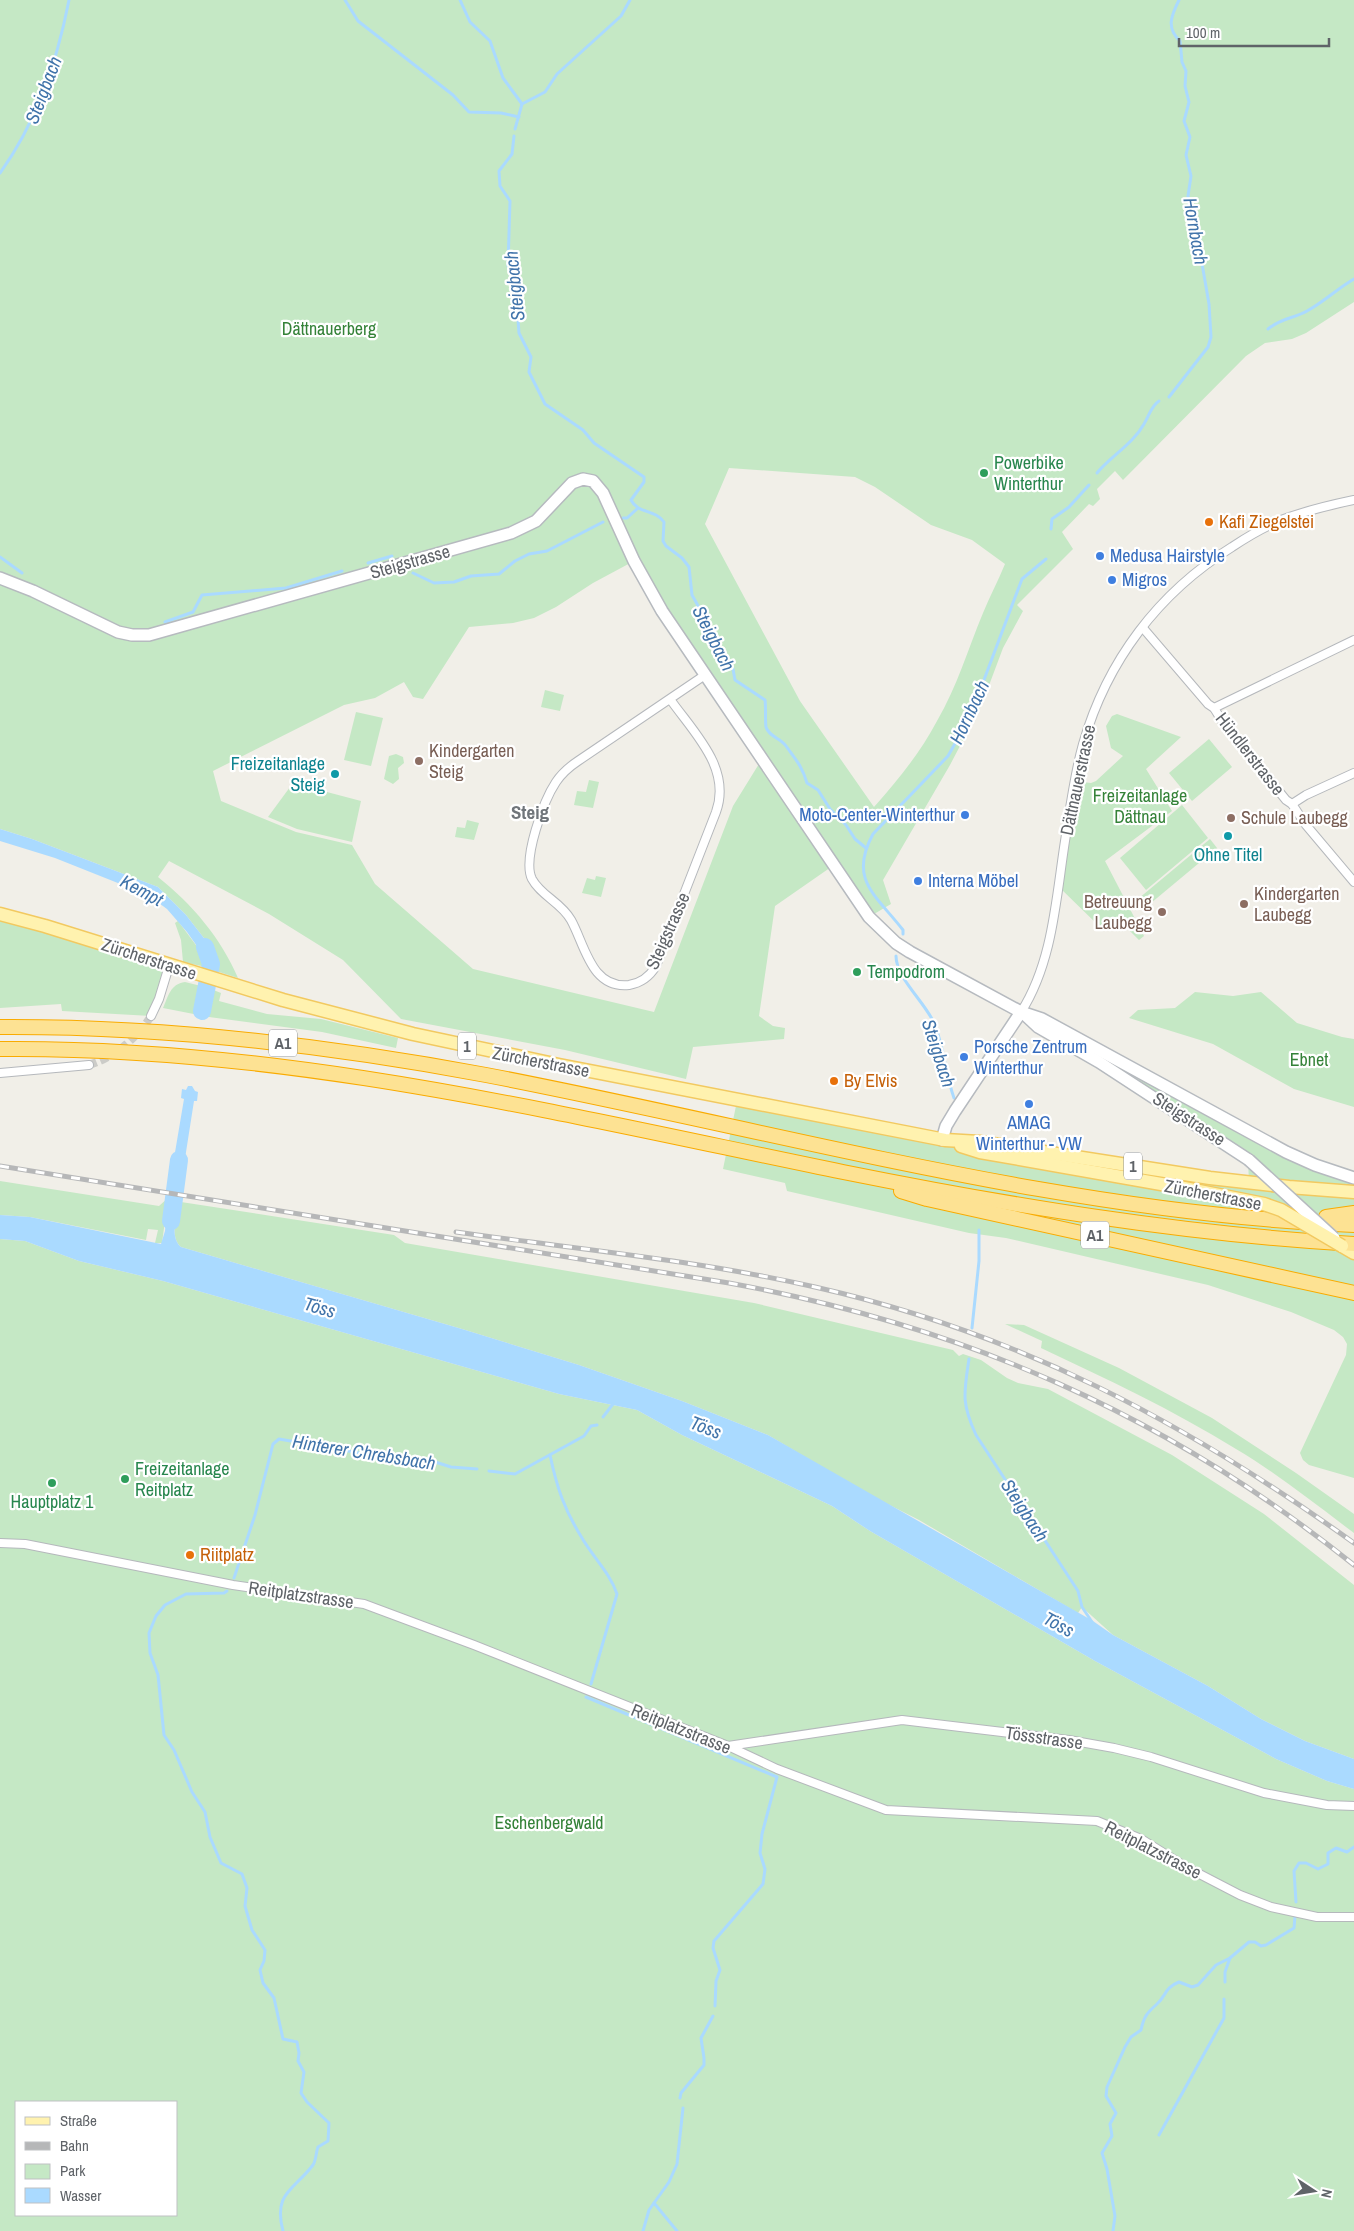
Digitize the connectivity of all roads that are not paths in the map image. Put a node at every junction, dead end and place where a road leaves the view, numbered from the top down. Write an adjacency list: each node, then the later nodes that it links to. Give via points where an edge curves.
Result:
1 (1354, 500): 3 (street, Dättnauerstrasse, via 1280,520 1252,534 1180,586 1148,618)
2 (0, 578): 5 (main road, Steigstrasse, via 33,590 118,632 149,635 511,534 541,518 572,483 587,479 601,488 647,586)
3 (1143, 628): 7 (street, Hündlerstrasse); 13 (street, Dättnauerstrasse, via 1130,642 1110,677 1087,733 1074,784 1047,949)
4 (1354, 640): 7 (street)
5 (705, 675): 6 (street, Steigstrasse); 13 (main road, Steigstrasse, via 882,931 910,952)
6 (670, 699): 6 (street, Steigstrasse, via 564,772 548,797 529,858 534,882 568,914 594,970 605,980 618,984 641,981 656,966 720,797 714,762)
7 (1214, 708): 9 (street, Hündlerstrasse)
8 (1354, 773): 9 (street)
9 (1292, 804): 10 (street, Hündlerstrasse)
10 (1354, 882)
11 (0, 914): 12 (main road, Zürcherstrasse / 1)
12 (170, 966): 14 (street); 19 (main road, Zürcherstrasse / 1, via 317,1010 450,1043)
13 (1022, 1012): 19 (main road, Dättnauerstrasse, via 955,1111 946,1126); 21 (main road, Steigstrasse, via 1042,1019 1286,1152); 26 (main road, Steigstrasse, bridge, via 1038,1027 1099,1062 1248,1160)
14 (151, 1016)
15 (0, 1027): 24 (highway, A1, via 161,1032 350,1052 510,1080 998,1182 1142,1205)
16 (0, 1049): 20 (highway, A1, via 160,1054 347,1074 532,1107)
17 (89, 1064): 18 (street)
18 (0, 1073)
19 (943, 1140): 22 (main road, Zürcherstrasse / 1, via 980,1142 1249,1183); 26 (main road, Zürcherstrasse / 1, bridge, via 980,1152 1264,1204)
20 (838, 1171): 26 (highway, A1, via 1122,1221); 28 (highway, A1, via 927,1199)
21 (1354, 1178)
22 (1354, 1192)
23 (1354, 1213): 24 (highway, A1)
24 (1300, 1221): 25 (highway, A1)
25 (1354, 1225)
26 (1348, 1245): 27 (main road, Zürcherstrasse / 1)
27 (1354, 1253)
28 (1354, 1293)
29 (0, 1543): 30 (street, Reitplatzstrasse, via 26,1544 276,1592 364,1604)
30 (728, 1746): 31 (street, Tössstrasse, via 902,1720 1114,1748 1264,1793 1327,1805); 32 (street, Reitplatzstrasse, via 777,1769 886,1810 1097,1821 1141,1839 1186,1867 1271,1907 1317,1918)
31 (1354, 1806)
32 (1354, 1917)

